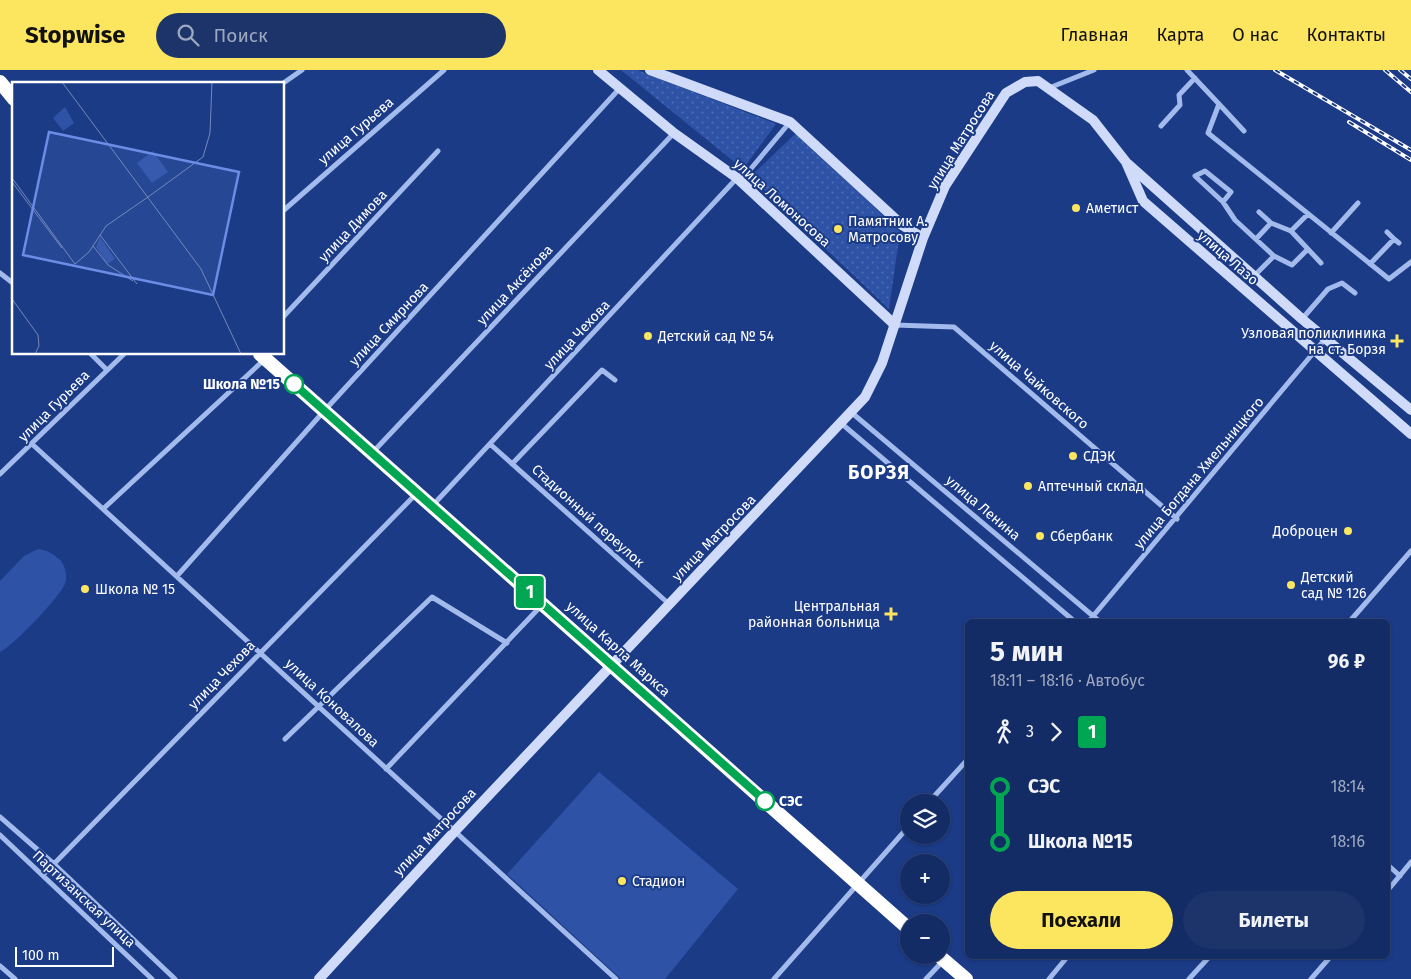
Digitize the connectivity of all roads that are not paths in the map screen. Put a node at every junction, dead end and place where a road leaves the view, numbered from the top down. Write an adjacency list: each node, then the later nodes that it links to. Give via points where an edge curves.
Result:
1 (302, 70): 9 (street)
2 (444, 70): 23 (street, улица Гурьева)
3 (598, 70): 10 (street, улица Ломоносова)
4 (650, 70): 14 (street)
5 (1094, 70): 11 (street)
6 (1187, 70): 7 (street)
7 (1195, 78): 13 (street); 15 (street, via 1179,95 1180,105)
8 (0, 82): 12 (highway)
9 (285, 82)
10 (620, 88): 17 (street, улица Ломоносова); 53 (street, улица Смирнова)
11 (1049, 88): 19 (street, улица Лазо, via 1093,120); 30 (street, улица Матросова, via 1038,81 1024,82 1006,93 945,186)
12 (12, 97)
13 (1219, 104): 16 (street); 25 (street, via 1208,133)
14 (790, 122): 20 (street, улица Чехова, via 749,171); 30 (street, via 902,225)
15 (1161, 126)
16 (1244, 131)
17 (674, 133): 20 (street, улица Ломоносова); 60 (street, улица Аксёнова)
18 (438, 151): 43 (street, улица Димова)
19 (1126, 162): 40 (street); 47 (street, улица Лазо, via 1143,202)
20 (737, 178): 45 (street, улица Ломоносова); 59 (street, улица Чехова)
21 (1223, 202): 21 (street, via 1202,183 1195,176 1205,170 1231,192); 32 (street)
22 (1358, 203): 29 (street)
23 (285, 209)
24 (1259, 212): 26 (street)
25 (1308, 214): 27 (street); 29 (street)
26 (1271, 223): 27 (street); 32 (street)
27 (1291, 231): 34 (street)
28 (1387, 232): 31 (street)
29 (1332, 233): 38 (street)
30 (923, 238): 45 (street, улица Матросова)
31 (1394, 239): 33 (street); 38 (street)
32 (1256, 240): 35 (street)
33 (1399, 243)
34 (1307, 250): 35 (street, via 1292,265); 37 (street)
35 (1274, 256): 40 (street, улица Лазо)
36 (1411, 262): 38 (street, via 1389,279)
37 (1321, 263)
38 (1370, 264)
39 (0, 273): 41 (street)
40 (1254, 276): 44 (street)
41 (12, 282)
42 (1355, 293): 44 (street, via 1342,283 1328,289)
43 (285, 315)
44 (1302, 319): 46 (street)
45 (895, 324): 55 (street, улица Матросова, via 876,378); 66 (street, улица Чайковского, via 954,327)
46 (1325, 339): 47 (street, улица Богдана Хмельницкого); 54 (street)
47 (1314, 352): 57 (street, улица Лазо); 66 (street, улица Богдана Хмельницкого)
48 (92, 355): 51 (street)
49 (123, 355): 51 (street, улица Гурьева)
50 (262, 356): 53 (highway, улица Карла Маркса); 65 (street)
51 (107, 370): 58 (street, улица Гурьева)
52 (614, 380): 61 (street, via 602,370)
53 (325, 410): 60 (highway, улица Карла Маркса); 68 (street, улица Смирнова)
54 (1411, 410)
55 (852, 413): 56 (street, улица Матросова); 72 (street, улица Ленина)
56 (842, 424): 70 (street, улица Матросова); 71 (street, улица Ленина)
57 (1411, 434)
58 (32, 444): 62 (street, улица Гурьева); 65 (street, улица Коновалова)
59 (490, 444): 61 (street, Стадионный переулок); 64 (street, улица Чехова)
60 (373, 452): 63 (highway, улица Карла Маркса)
61 (512, 464): 70 (street, Стадионный переулок)
62 (0, 474)
63 (418, 492): 64 (highway, улица Карла Маркса); 75 (street, улица Чехова)
64 (432, 505): 69 (highway, улица Карла Маркса)
65 (103, 509): 68 (street, улица Коновалова)
66 (1177, 519): 72 (street, улица Богдана Хмельницкого)
67 (1411, 551): 73 (street)
68 (177, 576): 75 (street, улица Коновалова)
69 (543, 604): 74 (street); 76 (highway, улица Карла Маркса)
70 (670, 605): 76 (street, улица Матросова)
71 (1072, 619)
72 (1092, 619)
73 (1352, 619)
74 (507, 643): 77 (street, via 432,597); 80 (street)
75 (260, 652): 77 (street, улица Коновалова); 87 (street, улица Чехова)
76 (612, 665): 83 (street, улица Матросова); 91 (highway, улица Карла Маркса)
77 (318, 706): 78 (street); 80 (street, улица Коновалова)
78 (285, 739)
79 (965, 762): 81 (street)
80 (386, 769): 83 (street, улица Коновалова)
81 (937, 794)
82 (0, 817): 87 (street)
83 (455, 831): 103 (street, улица Матросова); 104 (street, улица Коновалова)
84 (0, 835): 89 (street, Партизанская улица)
85 (900, 836): 91 (street)
86 (1411, 862): 90 (street)
87 (54, 864): 89 (street, улица Чехова); 102 (street)
88 (1390, 868): 90 (street)
89 (43, 875): 101 (street, Партизанская улица)
90 (1400, 876): 92 (street)
91 (858, 884): 93 (highway, улица Карла Маркса); 105 (street)
92 (1390, 887)
93 (900, 921)
94 (1066, 959): 108 (street)
95 (1207, 959): 109 (street)
96 (1328, 959): 110 (street)
97 (937, 964): 106 (street)
98 (948, 964): 107 (highway)
99 (0, 966): 100 (street)
100 (14, 979)
101 (152, 979)
102 (175, 979)
103 (320, 979)
104 (616, 979)
105 (774, 979)
106 (926, 979)
107 (966, 979)
108 (1049, 979)
109 (1189, 979)
110 (1311, 979)

